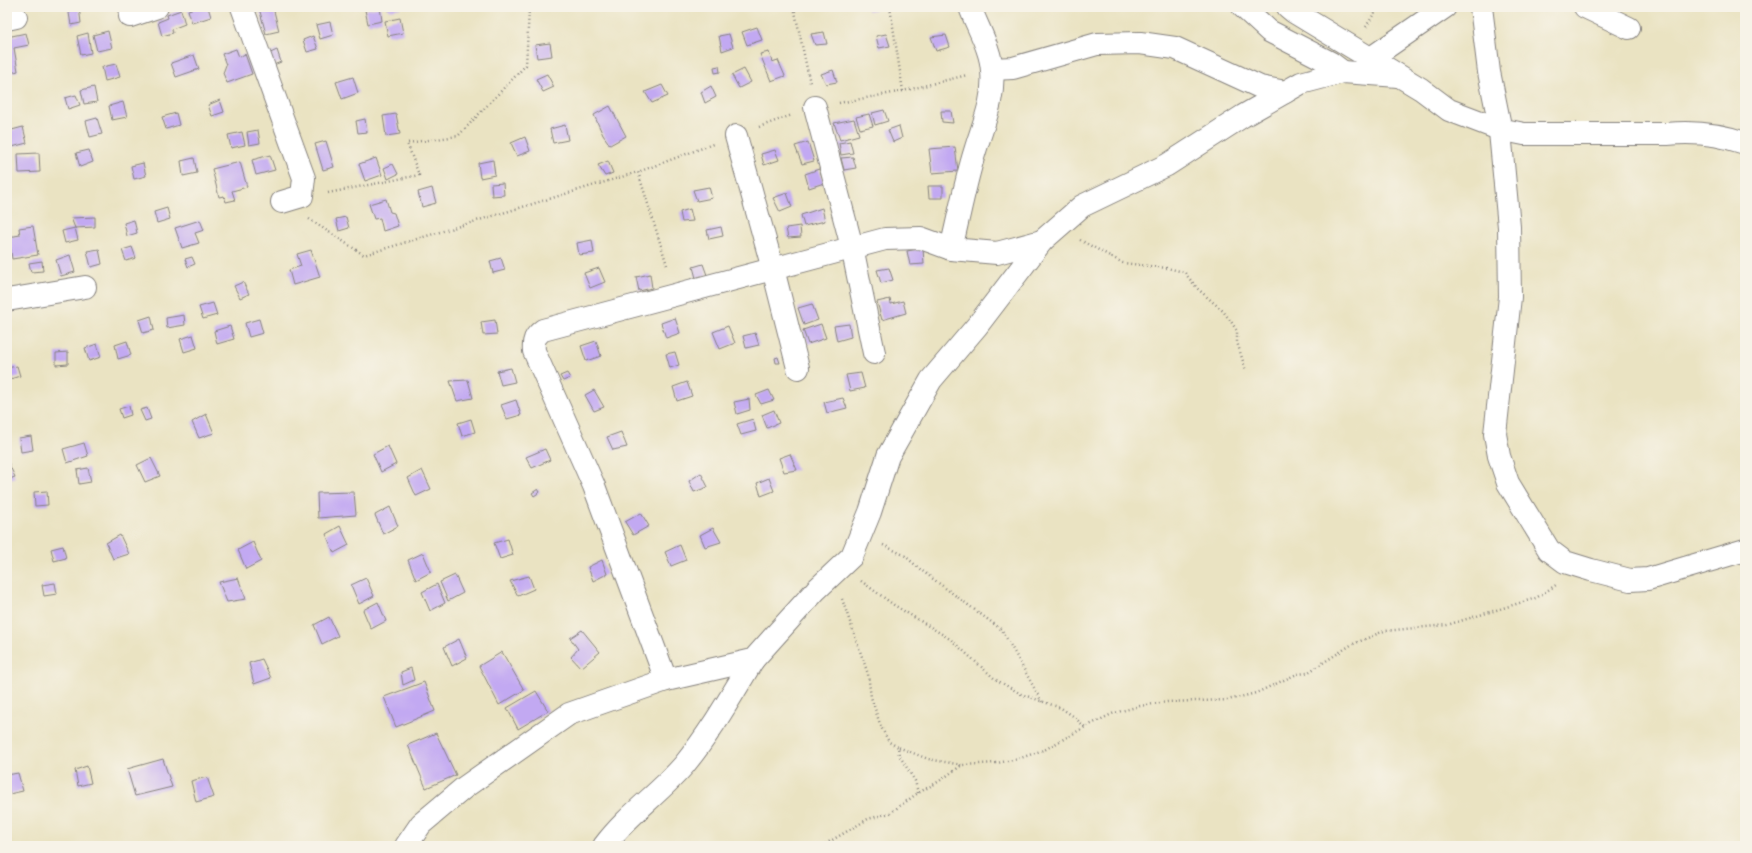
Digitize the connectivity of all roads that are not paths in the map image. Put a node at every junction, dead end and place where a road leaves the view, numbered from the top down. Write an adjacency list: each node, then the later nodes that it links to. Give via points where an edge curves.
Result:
1 (157, 7): 9 (street)
2 (242, 7): 20 (street, via 304,178 302,196)
3 (970, 7): 12 (street)
4 (1243, 7): 13 (street, via 1269,31 1331,63)
5 (1288, 7): 11 (street)
6 (1445, 7): 11 (street)
7 (1481, 7): 17 (street)
8 (1585, 7): 10 (street)
9 (130, 16)
10 (1630, 28)
11 (1371, 58): 14 (street)
12 (992, 69): 15 (street, via 1013,68 1097,44 1140,43 1175,48 1260,87); 23 (street, via 993,82 988,113 975,151)
13 (1343, 72): 14 (street); 15 (street, via 1301,83)
14 (1401, 76): 17 (street, via 1449,110)
15 (1285, 92): 21 (street, via 1166,165 1082,206)
16 (815, 107): 22 (street)
17 (1499, 128): 19 (street, via 1524,134 1688,132 1718,134); 29 (street, via 1508,227 1510,297 1495,434 1496,446 1508,483 1549,550 1571,564 1630,580 1648,579)
18 (736, 136): 24 (street)
19 (1745, 143)
20 (282, 202)
21 (1050, 234): 23 (street, via 997,253); 30 (street, via 931,380 888,456 870,512 852,556)
22 (852, 247): 23 (street, via 885,239 921,238); 24 (street); 27 (street)
23 (950, 249)
24 (772, 269): 28 (street); 31 (street, via 543,330 533,343 534,351 594,486)
25 (85, 287): 26 (street)
26 (7, 300)
27 (874, 354)
28 (798, 368)
29 (1745, 550)
30 (753, 660): 31 (street); 33 (street, via 704,740)
31 (666, 680): 32 (street, via 570,714 465,787 421,824)
32 (406, 846)
33 (604, 846)

